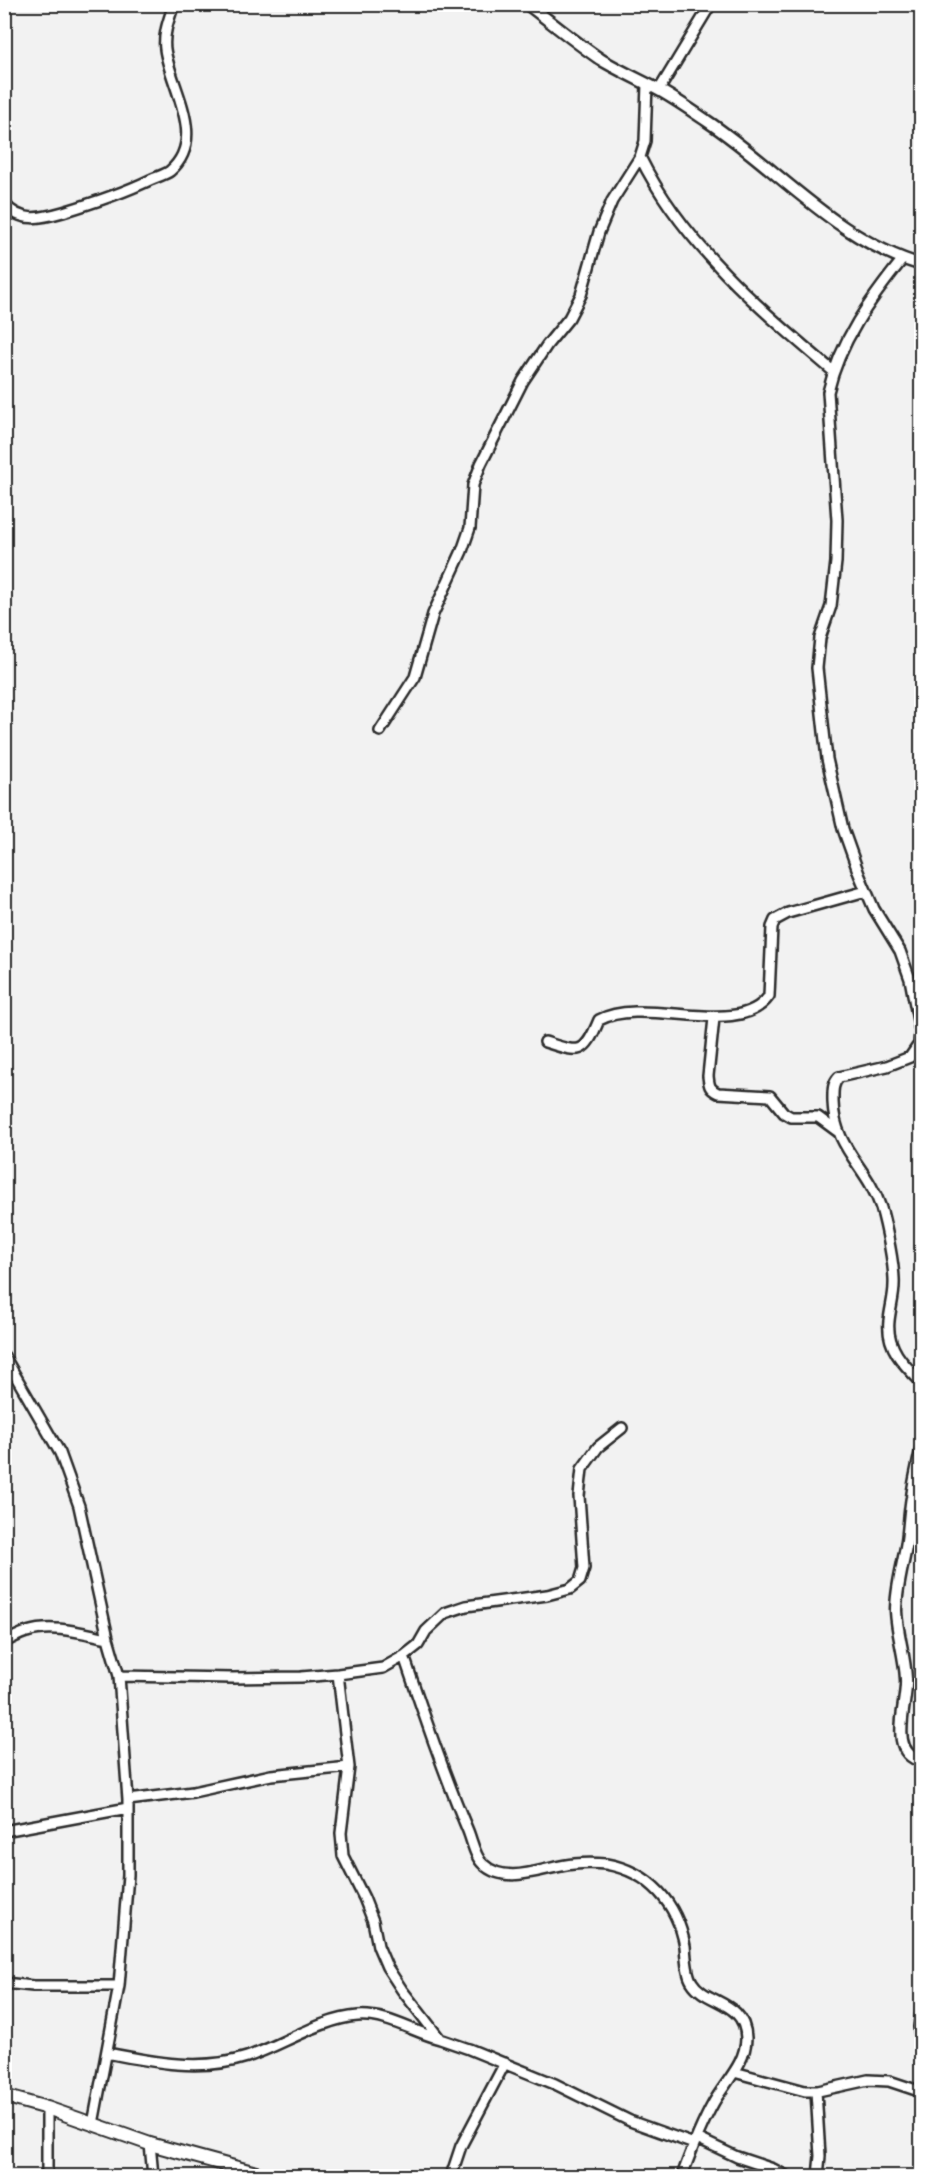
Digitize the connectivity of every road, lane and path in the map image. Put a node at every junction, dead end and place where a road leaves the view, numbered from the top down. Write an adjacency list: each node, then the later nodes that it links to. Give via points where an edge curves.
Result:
1 (174, 4): 7 (street, via 165,50 185,116 186,135 184,152 170,171 117,195 38,219 18,214)
2 (527, 4): 4 (street, via 600,59)
3 (711, 4): 5 (street)
4 (647, 84): 5 (street); 6 (street, via 645,141)
5 (659, 90): 8 (street, via 709,122 843,228)
6 (640, 157): 10 (street, via 654,184 707,252 744,293); 11 (street, via 612,201 581,295 523,381 481,464 472,485 470,528 433,614 415,676)
7 (4, 203)
8 (902, 260): 9 (street); 10 (street, via 855,324)
9 (921, 265)
10 (833, 372): 12 (street, via 828,392 836,562 817,668 827,759 843,829)
11 (380, 731)
12 (866, 891): 13 (street, via 775,920 769,996 752,1011); 15 (street, via 900,951 910,980 919,1044 910,1057 845,1074 835,1081 833,1111)
13 (714, 1018): 14 (street, via 665,1012 616,1014 598,1020 591,1039 578,1050); 15 (street, via 708,1076 712,1090 770,1096 791,1117 818,1117)
14 (545, 1042)
15 (837, 1131): 17 (street, via 872,1185 882,1209 893,1269 888,1324 891,1342 897,1357)
16 (4, 1356): 20 (street, via 60,1453 79,1506)
17 (921, 1383)
18 (622, 1428): 22 (street, via 597,1447 582,1469 579,1496 584,1568 580,1581 547,1595 466,1606 445,1613)
19 (921, 1447): 25 (street, via 896,1613 906,1681 902,1742 908,1754)
20 (108, 1638): 21 (street, via 47,1628); 24 (street)
21 (4, 1642)
22 (404, 1656): 23 (street, via 383,1668); 36 (street, via 481,1863 495,1873 511,1875 574,1864 604,1864 630,1870 645,1879 665,1898 678,1920 691,1982 732,2009 742,2022 745,2045)
23 (339, 1674): 24 (street, via 233,1678); 26 (street)
24 (119, 1676): 27 (street)
25 (921, 1761)
26 (349, 1767): 27 (street, via 271,1774); 32 (street, via 341,1833 343,1856 364,1898 387,1967)
27 (128, 1804): 28 (street); 30 (street, via 128,1875)
28 (4, 1831)
29 (4, 1983): 30 (street)
30 (119, 1986): 34 (street)
31 (921, 2006): 33 (street)
32 (440, 2039): 34 (street, via 390,2020 356,2016 224,2063 165,2064); 35 (street)
33 (921, 2052)
34 (107, 2054): 41 (street)
35 (505, 2063): 42 (street, via 630,2121); 47 (street, via 461,2146)
36 (734, 2072): 37 (street); 42 (street, via 714,2101)
37 (816, 2091): 38 (street, via 868,2080 889,2081); 50 (street)
38 (921, 2092)
39 (4, 2096): 40 (main road)
40 (47, 2108): 41 (main road); 44 (street)
41 (93, 2124): 43 (main road)
42 (696, 2141): 48 (street); 49 (street)
43 (150, 2144): 45 (street); 46 (main road)
44 (47, 2176)
45 (153, 2176)
46 (267, 2176)
47 (451, 2176)
48 (681, 2176)
49 (786, 2176)
50 (818, 2176)

